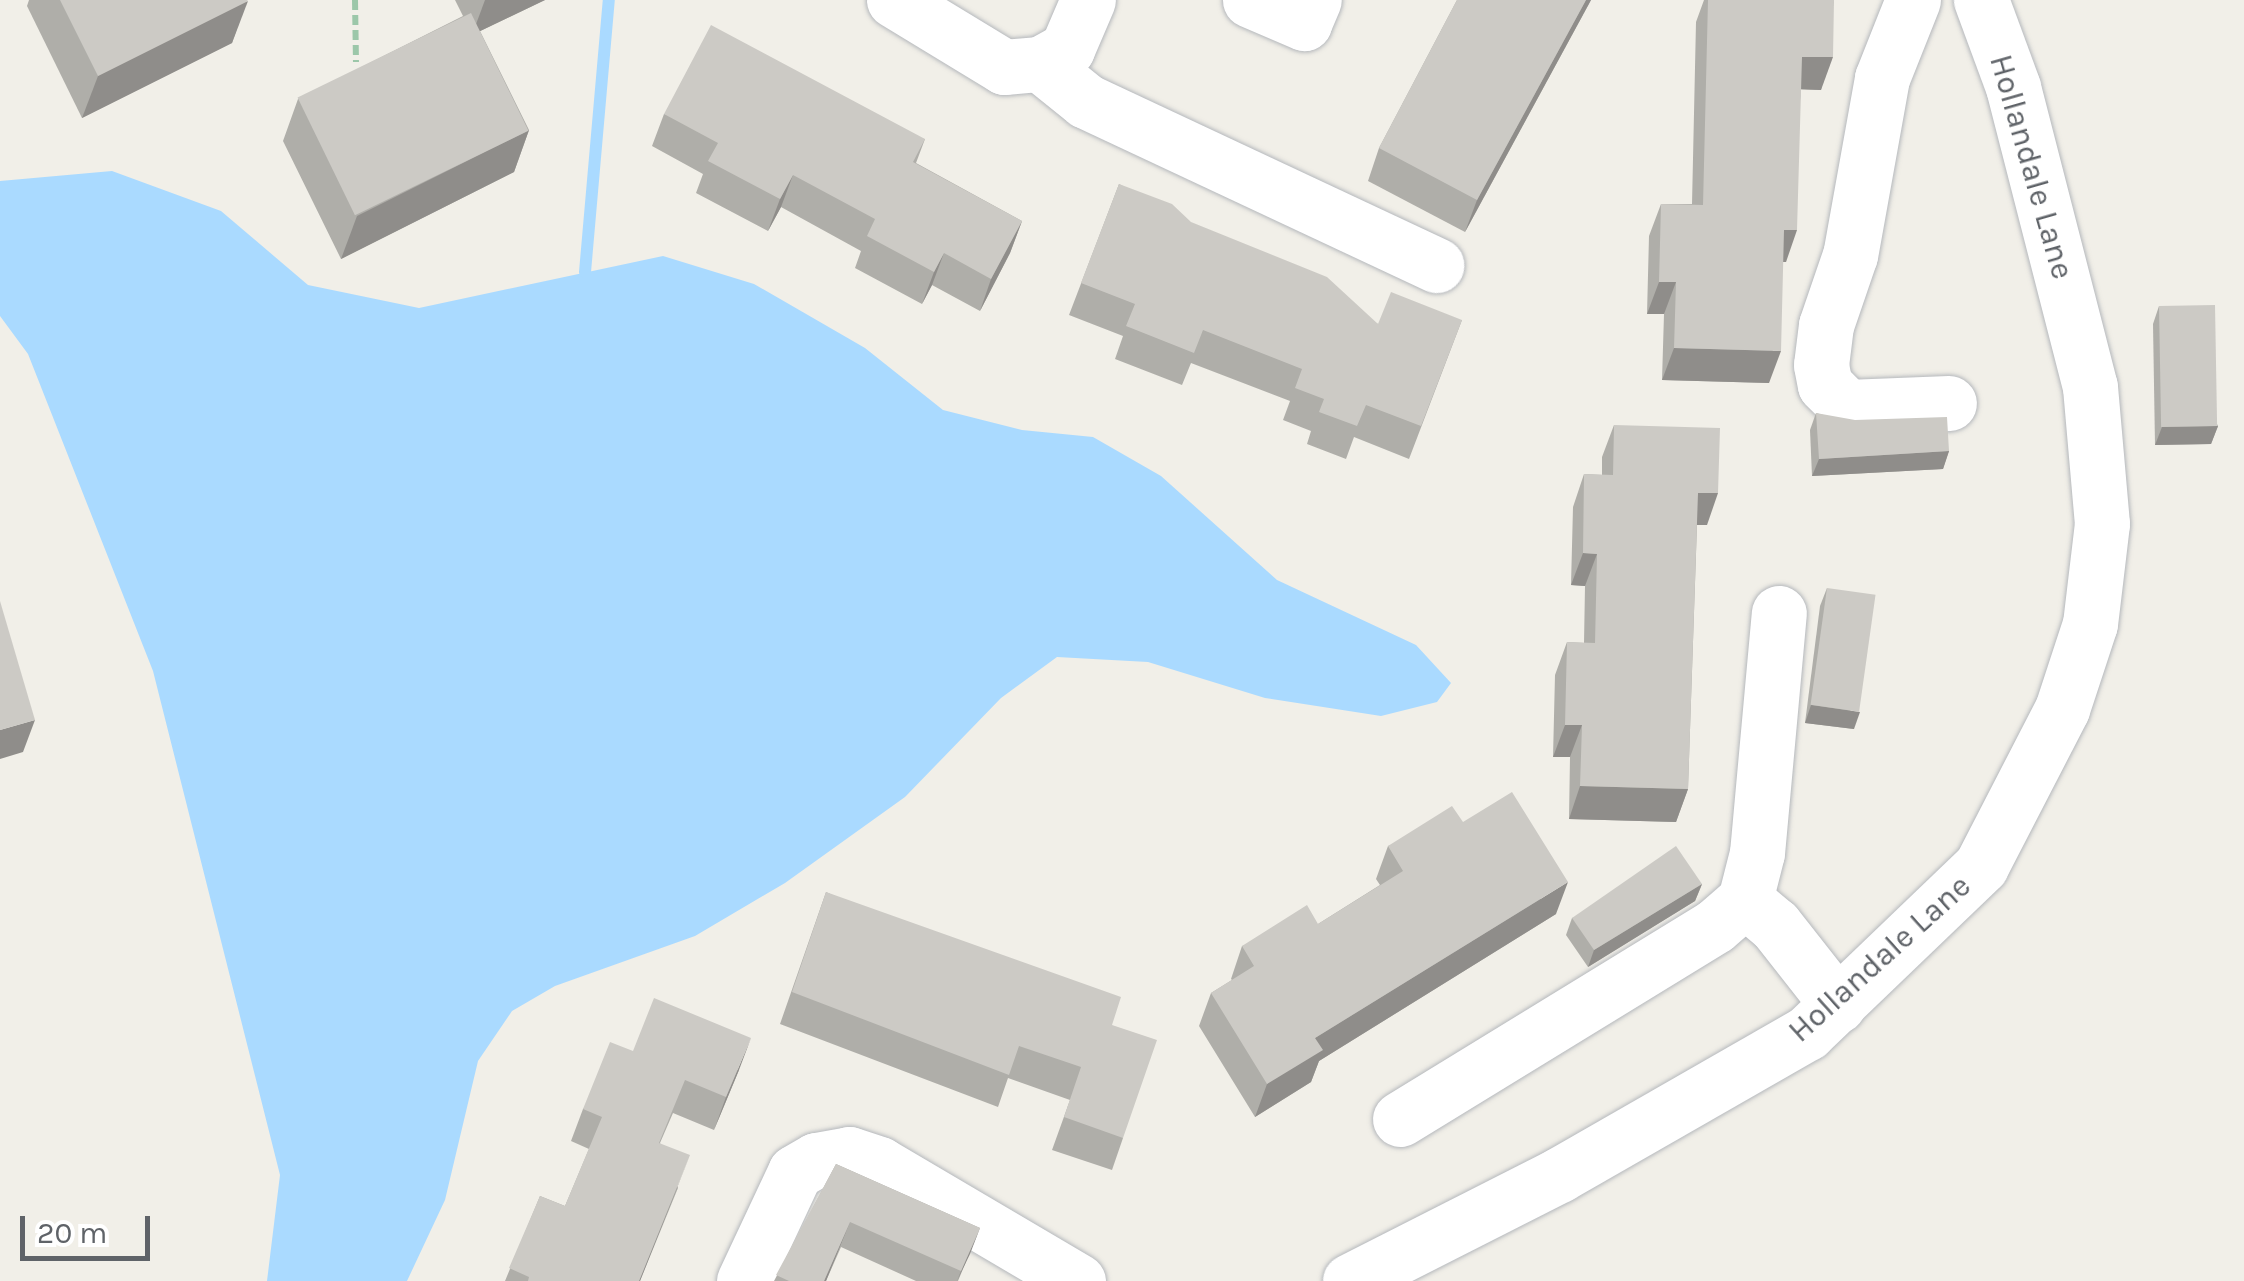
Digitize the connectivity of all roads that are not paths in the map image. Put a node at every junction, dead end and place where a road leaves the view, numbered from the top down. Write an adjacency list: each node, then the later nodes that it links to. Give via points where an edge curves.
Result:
1 (894, 0): 7 (street, via 1004,67)
2 (1088, 0): 7 (street, via 1067,50)
3 (1250, 0): 4 (street, via 1304,24)
4 (1314, 0)
5 (1913, 0): 9 (street, via 1882,78 1850,256 1826,325 1821,365 1825,385 1847,406)
6 (1981, 0): 12 (street, Hollandale Lane, via 2014,87 2090,387 2102,524 2090,624 2062,709 1982,866)
7 (1040, 64): 8 (street, via 1086,101)
8 (1436, 265)
9 (1948, 404)
10 (1779, 613): 11 (street, via 1758,853)
11 (1746, 900): 12 (street, via 1775,925); 13 (street, via 1715,926)
12 (1838, 1006): 16 (street, Hollandale Lane, via 1807,1033 1592,1156)
13 (1400, 1120)
14 (744, 1281): 15 (street, via 795,1172 849,1154 879,1164)
15 (1078, 1281)
16 (1350, 1281)

